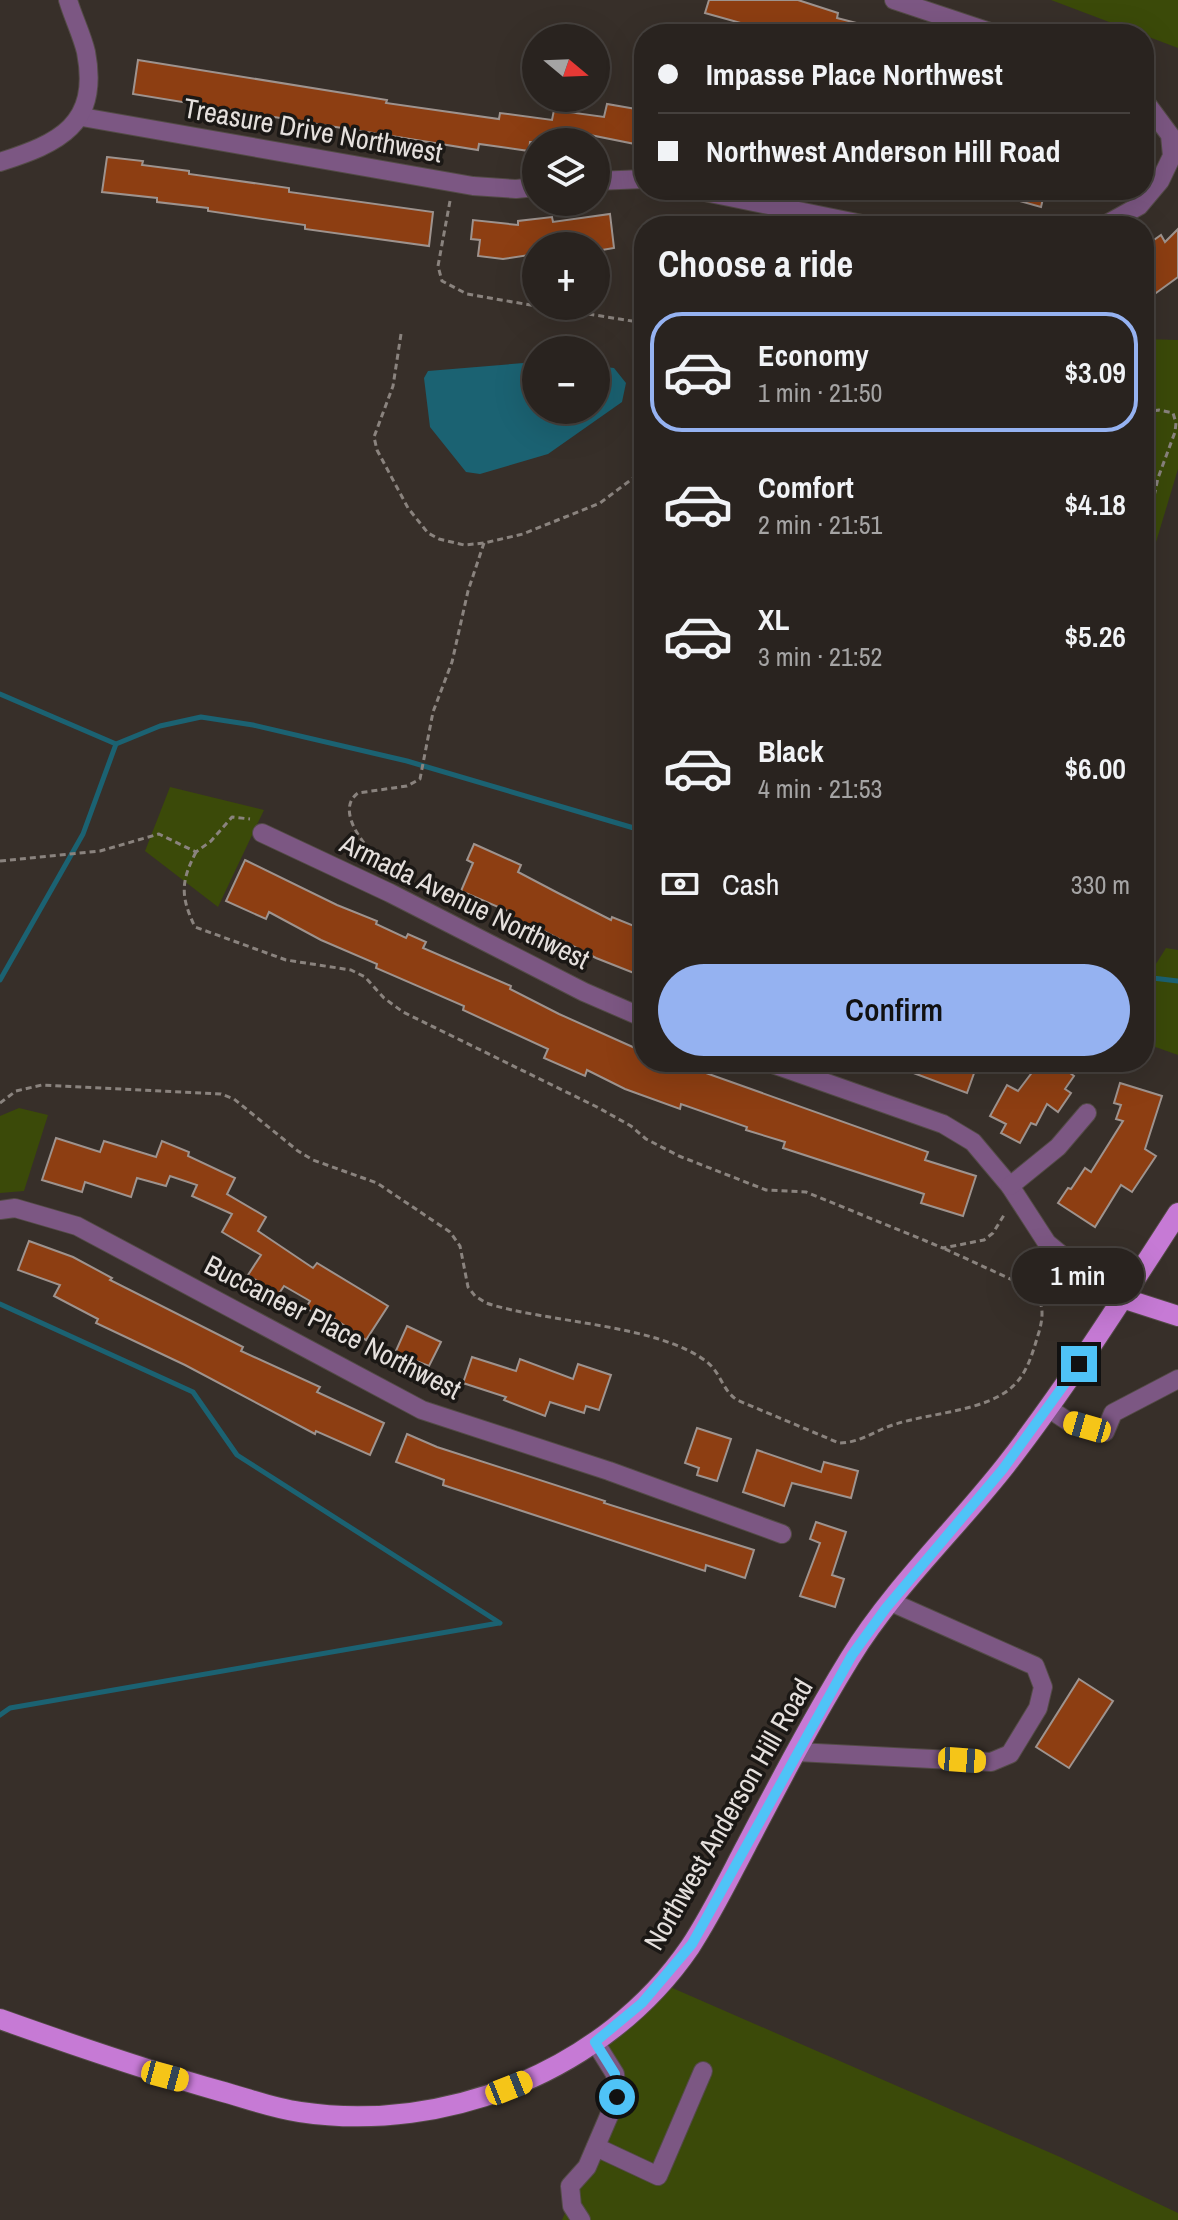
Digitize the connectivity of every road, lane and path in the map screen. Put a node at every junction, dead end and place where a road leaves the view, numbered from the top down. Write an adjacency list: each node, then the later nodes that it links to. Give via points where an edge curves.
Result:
1 (68, 0): 5 (street, via 86,51)
2 (894, 0): 3 (street)
3 (966, 24)
4 (1154, 113): 11 (street, via 1170,135 1172,156)
5 (82, 117): 6 (street, via 55,142); 9 (street, Treasure Drive Northwest)
6 (0, 162)
7 (634, 179): 8 (street)
8 (610, 180)
9 (453, 182): 10 (street, Treasure Drive Northwest); 16 (path, via 438,266 442,281 467,294)
10 (522, 188)
11 (1154, 188)
12 (744, 200): 14 (street)
13 (1144, 200): 15 (street)
14 (823, 216)
15 (1121, 216)
16 (522, 303)
17 (610, 318): 18 (path)
18 (634, 321)
19 (401, 334): 24 (path, via 393,386 374,437 377,450 428,533 451,543)
20 (1154, 411): 22 (path, via 1168,410 1176,416)
21 (634, 479): 24 (path, via 578,514)
22 (1155, 499): 23 (path)
23 (1154, 503)
24 (484, 543): 26 (path, via 433,712 420,779 407,786 366,791 349,804)
25 (262, 833): 27 (path, via 256,821 232,817); 29 (street, Armada Avenue Northwest)
26 (364, 843)
27 (196, 852): 28 (path, via 159,834 100,851); 37 (path, via 183,886 195,927 286,960 351,970 403,1012 597,1107 679,1156 766,1190 806,1192)
28 (0, 861)
29 (634, 1014)
30 (795, 1072): 33 (street, via 943,1124 973,1142)
31 (0, 1103): 37 (path, via 16,1091 42,1085 221,1094 313,1160 377,1183 440,1224 460,1246 468,1287 486,1303 688,1351 716,1371 727,1394 839,1443 854,1443 887,1426 993,1398 1023,1376 1042,1321 1039,1296)
32 (1087, 1113): 33 (street, via 1058,1147)
33 (1010, 1186): 38 (street, via 1047,1243)
34 (0, 1210): 42 (street, Buccaneer Place Northwest, via 15,1208 77,1226 422,1410)
35 (1178, 1213): 38 (main road, Northwest Anderson Hill Road)
36 (1004, 1215): 37 (path, via 984,1240)
37 (943, 1248)
38 (1122, 1298): 39 (main road); 41 (main road, Northwest Anderson Hill Road)
39 (1178, 1316)
40 (1178, 1379): 41 (street, via 1113,1413 1105,1432 1069,1422)
41 (1048, 1408): 43 (main road, Northwest Anderson Hill Road)
42 (782, 1534)
43 (891, 1602): 44 (main road, Northwest Anderson Hill Road, via 852,1655); 44 (street, via 1035,1666 1043,1687 1038,1708 1010,1754 991,1762)
44 (797, 1752): 46 (main road, Northwest Anderson Hill Road, via 692,1944 642,2003)
45 (0, 2019): 46 (main road, Northwest Anderson Hill Road, via 261,2104 346,2117 480,2098 546,2071)
46 (595, 2042): 48 (street, via 617,2085 614,2109)
47 (703, 2071): 48 (street, via 658,2176)
48 (596, 2147): 49 (street, via 570,2186 572,2206)
49 (581, 2220)

